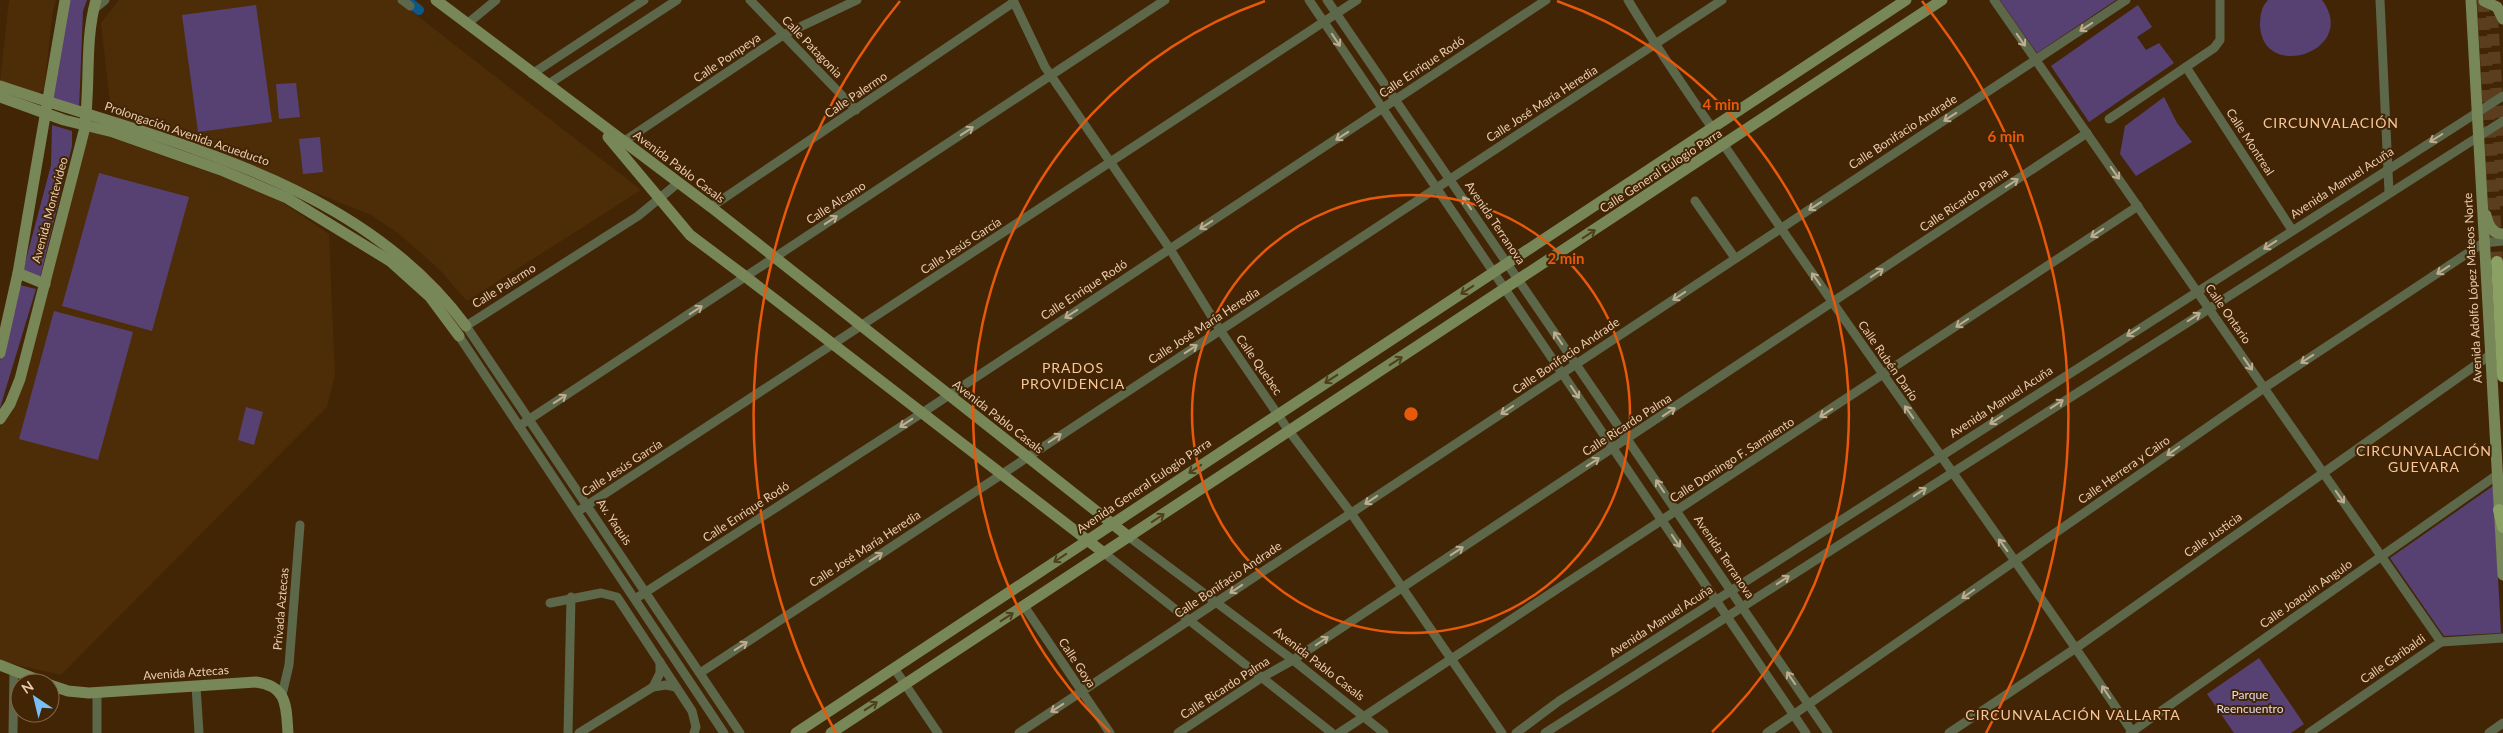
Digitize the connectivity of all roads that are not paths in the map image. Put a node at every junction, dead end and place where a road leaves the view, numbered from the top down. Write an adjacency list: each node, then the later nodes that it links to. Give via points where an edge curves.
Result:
1 (65, 0): 41 (street, Avenida Montevideo)
2 (105, 0): 24 (street)
3 (436, 0): 29 (street, Avenida Pablo Casals)
4 (496, 0): 29 (street)
5 (644, 0): 34 (street)
6 (676, 0): 36 (street)
7 (750, 0): 30 (street, Calle Patagonia)
8 (857, 0): 30 (street, Calle Pompeya)
9 (1166, 0): 35 (street, Calle Alcamo)
10 (1309, 0): 28 (street)
11 (1328, 0): 26 (street, Avenida Terranova)
12 (1357, 0): 26 (street, Calle Jesús García)
13 (1546, 0): 40 (street, Calle Enrique Rodó)
14 (1628, 0): 31 (street, Calle Rubén Darío)
15 (1722, 0): 31 (street, Calle José María Heredia)
16 (1906, 0): 48 (street, Calle General Eulogio Parra)
17 (1942, 0): 52 (street, Calle General Eulogio Parra)
18 (1994, 0): 32 (street, Calle Ontario, one-way to 32)
19 (2126, 0): 32 (street, Calle Bonifacio Andrade, one-way to 32)
20 (2220, 0): 33 (street, via 2220,40 2214,48)
21 (2380, 0): 54 (street)
22 (2485, 0): 25 (street); 27 (street, via 2497,6)
23 (1014, 1): 35 (street, Calle Quebec); 43 (street, Calle Palermo)
24 (95, 5): 45 (street, Avenida Montevideo)
25 (2471, 5): 44 (street, Avenida Adolfo López Mateos Norte)
26 (1337, 14): 28 (street, Calle Jesús García); 40 (street, Avenida Terranova)
27 (2503, 19)
28 (1324, 22): 42 (street, one-way to 42); 53 (street, Calle Jesús García)
29 (467, 24): 34 (street, Avenida Pablo Casals)
30 (783, 35): 43 (street, Calle Patagonia); 51 (street, Calle Pompeya)
31 (1654, 45): 48 (street, Calle Rubén Darío); 55 (street, Calle José María Heredia)
32 (2035, 60): 49 (street, Calle Ontario); 65 (street, Calle Bonifacio Andrade, one-way to 65)
33 (2186, 67): 46 (street); 66 (street, Calle Montreal)
34 (532, 74): 36 (street, Avenida Pablo Casals)
35 (1051, 76): 53 (street, Calle Quebec); 71 (street, Calle Alcamo, one-way to 35)
36 (547, 85): 51 (street, Avenida Pablo Casals)
37 (0, 86): 41 (street)
38 (2503, 96): 44 (street, Avenida Manuel Acuña)
39 (0, 97): 41 (street)
40 (1396, 100): 42 (street, Calle Enrique Rodó); 55 (street, Avenida Terranova)
41 (46, 107): 45 (street, Prolongación Avenida Acueducto); 76 (street, Avenida Montevideo)
42 (1383, 109): 57 (street); 70 (street, Calle Enrique Rodó, one-way to 70)
43 (856, 110): 64 (street, Calle Palermo)
44 (2477, 112): 50 (street, Avenida Adolfo López Mateos Norte); 54 (street, Avenida Manuel Acuña, one-way to 54)
45 (86, 118): 59 (street, Prolongación Avenida Acueducto, via 225,160); 79 (street, Avenida Montevideo)
46 (2109, 118)
47 (2503, 121): 50 (street)
48 (1713, 128): 52 (street, Calle Rubén Darío); 74 (street, Calle General Eulogio Parra)
49 (2086, 134): 63 (street, Calle Ontario, one-way to 63); 82 (street, Calle Ricardo Palma, one-way to 49)
50 (2478, 136): 58 (street); 60 (street, Avenida Adolfo López Mateos Norte)
51 (620, 144): 56 (street, Avenida Pablo Casals); 61 (street, Avenida Pablo Casals)
52 (1724, 146): 65 (street, Calle Rubén Darío); 78 (street, Calle General Eulogio Parra, one-way to 52)
53 (1111, 162): 70 (street, Calle Quebec); 85 (street, Calle Jesús García)
54 (2388, 169): 58 (street); 66 (street, Avenida Manuel Acuña)
55 (1450, 179): 57 (street, Calle José María Heredia); 74 (street, Avenida Terranova, one-way to 55)
56 (678, 184): 61 (street, Calle Palermo); 64 (street, Avenida Pablo Casals)
57 (1436, 188): 75 (street); 86 (street, Calle José María Heredia)
58 (2389, 192): 83 (street)
59 (290, 193): 84 (street, Prolongación Avenida Acueducto, via 396,251 441,293); 87 (street, Prolongación Avenida Acueducto, via 390,261 430,298)
60 (2482, 199): 67 (street, via 2490,227 2494,232); 69 (street, Avenida Adolfo López Mateos Norte)
61 (660, 200): 77 (street, Avenida Pablo Casals, via 690,235); 84 (street, Calle Palermo)
62 (1695, 201): 72 (street)
63 (2138, 206): 81 (street, Calle Ontario); 93 (street, Calle Domingo F. Sarmiento, one-way to 93)
64 (711, 208): 71 (street, Avenida Pablo Casals)
65 (1781, 228): 72 (street, Calle Bonifacio Andrade); 82 (street, Calle Rubén Darío, one-way to 65)
66 (2292, 230): 81 (street, Avenida Manuel Acuña, one-way to 81)
67 (2503, 234)
68 (2503, 241): 69 (street, Calle Herrera y Cairo)
69 (2483, 243): 90 (street, Avenida Adolfo López Mateos Norte); 95 (street, Calle Herrera y Cairo, one-way to 95)
70 (1170, 249): 86 (street, Calle Quebec); 96 (street, Calle Enrique Rodó, one-way to 96)
71 (774, 258): 77 (street, Calle Alcamo); 85 (street, Avenida Pablo Casals)
72 (1735, 258): 91 (street, Calle Bonifacio Andrade, one-way to 91)
73 (2497, 262): 94 (main road, Avenida Adolfo López Mateos Norte)
74 (1508, 263): 75 (street, Avenida General Eulogio Parra); 78 (street, Avenida Terranova)
75 (1494, 272): 80 (street); 98 (street, Avenida General Eulogio Parra, one-way to 98)
76 (18, 273): 79 (street); 89 (street, Avenida Montevideo)
77 (746, 276): 88 (street, Avenida Pablo Casals); 99 (street, Calle Alcamo, one-way to 77)
78 (1519, 280): 80 (street); 91 (street, Avenida Terranova, one-way to 78)
79 (44, 284): 100 (street, Avenida Montevideo, via 20,380)
80 (1505, 290): 92 (street); 102 (street, one-way to 80)
81 (2197, 291): 83 (street, Calle Ontario); 105 (street, Avenida Manuel Acuña, one-way to 105)
82 (1832, 303): 93 (street, Calle Rubén Darío); 103 (street, Calle Ricardo Palma, one-way to 82)
83 (2208, 308): 95 (street, Calle Ontario, one-way to 95); 107 (street, one-way to 83)
84 (466, 326): 99 (street, Av. Yaquis)
85 (862, 327): 88 (street, Calle Jesús García); 96 (street, Avenida Pablo Casals)
86 (1220, 330): 98 (street, Calle Quebec); 106 (street, Calle José María Heredia, one-way to 86)
87 (459, 336): 101 (street, Av. Yaquis)
88 (834, 345): 97 (street, Avenida Pablo Casals); 111 (street, Calle Jesús García)
89 (0, 354)
90 (2490, 355): 108 (street, Calle Justicia); 110 (street, Avenida Adolfo López Mateos Norte)
91 (1576, 364): 92 (street, Calle Bonifacio Andrade); 103 (street, Avenida Terranova)
92 (1562, 373): 104 (street, one-way to 104); 115 (street, Calle Bonifacio Andrade, one-way to 115)
93 (1883, 376): 105 (street, Calle Rubén Darío, one-way to 93); 113 (street, Calle Domingo F. Sarmiento, one-way to 113)
94 (2503, 376)
95 (2264, 388): 108 (street, Calle Ontario); 124 (street, Calle Herrera y Cairo, one-way to 124)
96 (948, 395): 97 (street, Calle Enrique Rodó); 106 (street, Avenida Pablo Casals)
97 (922, 412): 109 (street, Avenida Pablo Casals); 128 (street, Calle Enrique Rodó, one-way to 128)
98 (1278, 414): 102 (street, Calle Quebec); 117 (street, Avenida General Eulogio Parra, one-way to 117)
99 (530, 418): 101 (street, Calle Alcamo); 111 (street, Av. Yaquis)
100 (0, 419)
101 (519, 426): 114 (street, Av. Yaquis)
102 (1290, 431): 115 (street, Calle Quebec); 120 (street, one-way to 102)
103 (1628, 439): 104 (street, Calle Ricardo Palma); 113 (street, Avenida Terranova, one-way to 103)
104 (1613, 449): 116 (street); 126 (street, Calle Ricardo Palma, one-way to 104)
105 (1940, 456): 107 (street, Calle Rubén Darío); 127 (street, Avenida Manuel Acuña)
106 (1027, 457): 109 (street, Calle José María Heredia); 117 (street, Avenida Pablo Casals)
107 (1950, 472): 124 (street, Calle Rubén Darío, one-way to 107); 135 (street, one-way to 107)
108 (2323, 473): 123 (street, Calle Ontario, one-way to 123); 140 (street, Calle Justicia)
109 (1002, 474): 121 (street, Avenida Pablo Casals); 148 (street, Calle José María Heredia, one-way to 109)
110 (2497, 475): 112 (street, Avenida Adolfo López Mateos Norte); 123 (street, Calle Joaquín Angulo)
111 (588, 505): 114 (street, Calle Jesús García); 128 (street, Av. Yaquis)
112 (2499, 510): 119 (main road); 125 (street, Avenida Adolfo López Mateos Norte)
113 (1677, 511): 116 (street, Calle Domingo F. Sarmiento); 127 (street, Avenida Terranova)
114 (577, 512): 130 (street, Av. Yaquis)
115 (1351, 513): 126 (street, Calle Quebec); 133 (street, Calle Bonifacio Andrade, one-way to 133)
116 (1662, 521): 131 (street, one-way to 131); 142 (street, Calle Domingo F. Sarmiento)
117 (1112, 524): 120 (street, Avenida Pablo Casals); 121 (street, Avenida General Eulogio Parra)
118 (300, 525): 157 (street, Privada Aztecas, via 288,665)
119 (2503, 527)
120 (1129, 537): 122 (street); 133 (street, Avenida Pablo Casals)
121 (1088, 540): 122 (street, Avenida Pablo Casals); 145 (street, Avenida General Eulogio Parra, one-way to 145)
122 (1104, 553): 134 (street); 137 (street, Avenida Pablo Casals)
123 (2381, 556): 139 (street, Calle Ontario); 162 (street, Calle Joaquín Angulo)
124 (2015, 561): 140 (street, Calle Rubén Darío); 158 (street, Calle Herrera y Cairo, one-way to 158)
125 (2503, 574)
126 (1402, 588): 141 (street, Calle Ricardo Palma, one-way to 126); 142 (street, Calle Quebec)
127 (1732, 591): 131 (street, Avenida Manuel Acuña); 135 (street, Avenida Terranova)
128 (646, 592): 130 (street, Calle Enrique Rodó); 148 (street, Av. Yaquis)
129 (571, 597): 132 (street); 143 (street, via 601,593 617,597); 167 (street)
130 (635, 599): 170 (street, Av. Yaquis)
131 (1716, 601): 136 (street); 182 (street, Avenida Manuel Acuña, via 1548,708)
132 (550, 603)
133 (1215, 603): 137 (street, Calle Bonifacio Andrade); 141 (street, Avenida Pablo Casals)
134 (1024, 606): 150 (street, one-way to 134); 155 (street, Calle Goya)
135 (1742, 606): 136 (street); 158 (street, Avenida Terranova, one-way to 135)
136 (1726, 616): 159 (street); 183 (street)
137 (1190, 620): 149 (street, Avenida Pablo Casals); 155 (street, Calle Bonifacio Andrade)
138 (2503, 638): 139 (street, Calle Garibaldi)
139 (2441, 642): 188 (street, Calle Garibaldi)
140 (2076, 648): 162 (street, Calle Rubén Darío, one-way to 140); 187 (street, Calle Justicia)
141 (1293, 660): 149 (street, Calle Ricardo Palma); 160 (street, Avenida Pablo Casals)
142 (1451, 660): 160 (street, Calle Domingo F. Sarmiento); 181 (street, Calle Quebec)
143 (660, 662): 152 (street, via 660,673); 153 (street)
144 (0, 665): 146 (street)
145 (894, 668): 150 (street); 172 (street, Avenida General Eulogio Parra)
146 (14, 670): 147 (street); 163 (street)
147 (21, 673)
148 (700, 673): 171 (street, Av. Yaquis)
149 (1261, 678): 177 (street, Calle Ricardo Palma); 178 (street, Avenida Pablo Casals)
150 (905, 684): 173 (street, one-way to 150); 174 (street)
151 (196, 686): 156 (street, Avenida Aztecas); 157 (street, Avenida Aztecas, via 256,682 270,684); 165 (street)
152 (653, 687): 153 (street); 168 (street)
153 (676, 687): 169 (street, via 692,711 696,727)
154 (60, 688): 156 (street, Avenida Aztecas, via 78,693)
155 (1082, 692): 175 (street, Calle Bonifacio Andrade, one-way to 175); 176 (street, Calle Goya)
156 (97, 693): 164 (street)
157 (282, 695): 166 (street)
158 (1809, 704): 159 (street, Calle Herrera y Cairo); 186 (street, Avenida Terranova)
159 (1793, 715): 184 (street, Calle Herrera y Cairo); 185 (street)
160 (1364, 717): 179 (street, Calle Domingo F. Sarmiento); 180 (street, Avenida Pablo Casals)
161 (2503, 723): 189 (street)
162 (2132, 732)
163 (13, 733)
164 (97, 733)
165 (199, 733)
166 (288, 733)
167 (568, 733)
168 (579, 733)
169 (694, 733)
170 (724, 733)
171 (740, 733)
172 (796, 733)
173 (831, 733)
174 (938, 733)
175 (1019, 733)
176 (1110, 733)
177 (1178, 733)
178 (1332, 733)
179 (1339, 733)
180 (1384, 733)
181 (1502, 733)
182 (1516, 733)
183 (1545, 733)
184 (1767, 733)
185 (1806, 733)
186 (1828, 733)
187 (1949, 733)
188 (2309, 733)
189 (2489, 733)

